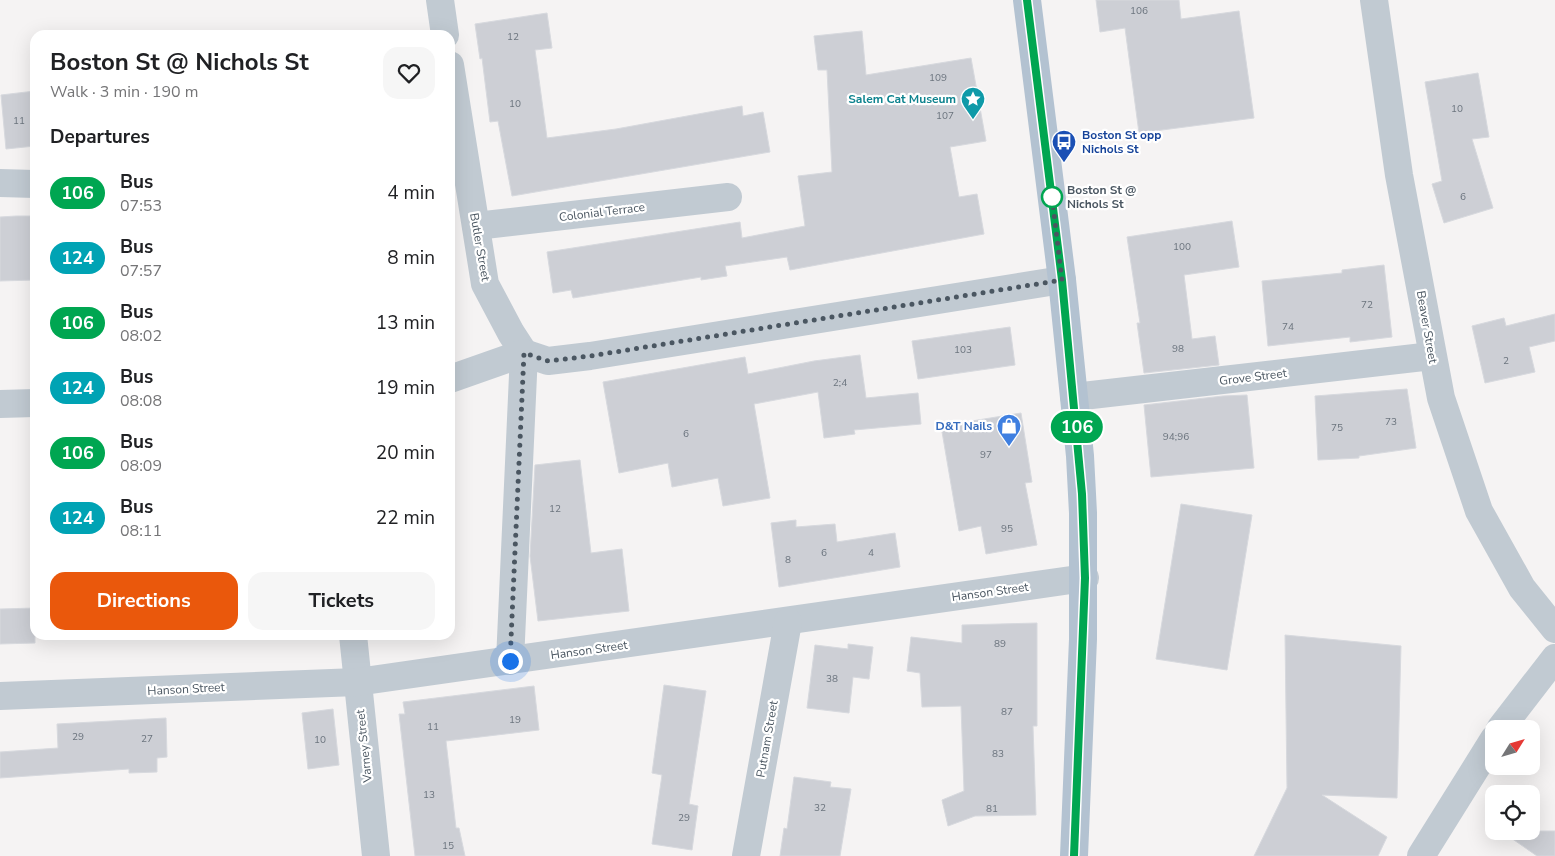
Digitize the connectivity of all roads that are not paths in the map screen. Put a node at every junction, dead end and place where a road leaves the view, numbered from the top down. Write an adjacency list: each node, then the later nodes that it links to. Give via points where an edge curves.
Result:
1 (440, 0): 4 (street)
2 (1027, 0): 11 (main road)
3 (1374, 0): 13 (street, Beaver Street, via 1399,175)
4 (444, 30)
5 (455, 131): 6 (street, Butler Street)
6 (458, 171): 10 (street, Butler Street)
7 (0, 183): 8 (street)
8 (30, 184)
9 (728, 198): 10 (street, Colonial Terrace)
10 (476, 226): 12 (street, Butler Street, via 485,284)
11 (1062, 280): 12 (street, via 590,356 548,361); 15 (main road)
12 (524, 353): 14 (street); 23 (street)
13 (1432, 356): 15 (street, Grove Street); 20 (street, Beaver Street, via 1441,398 1479,511 1522,588)
14 (455, 377)
15 (1074, 397): 18 (main road)
16 (30, 403): 17 (street)
17 (0, 404)
18 (1085, 578): 19 (street, Hanson Street); 30 (main road)
19 (788, 622): 23 (street, Hanson Street); 29 (street, Putnam Street)
20 (1555, 629)
21 (353, 640): 24 (street, Varney Street)
22 (1555, 658): 26 (street)
23 (510, 661): 24 (street, Hanson Street)
24 (357, 682): 25 (street, Hanson Street); 28 (street, Varney Street)
25 (0, 696)
26 (1507, 720)
27 (1485, 753): 31 (street)
28 (376, 856)
29 (746, 856)
30 (1074, 856)
31 (1421, 856)

